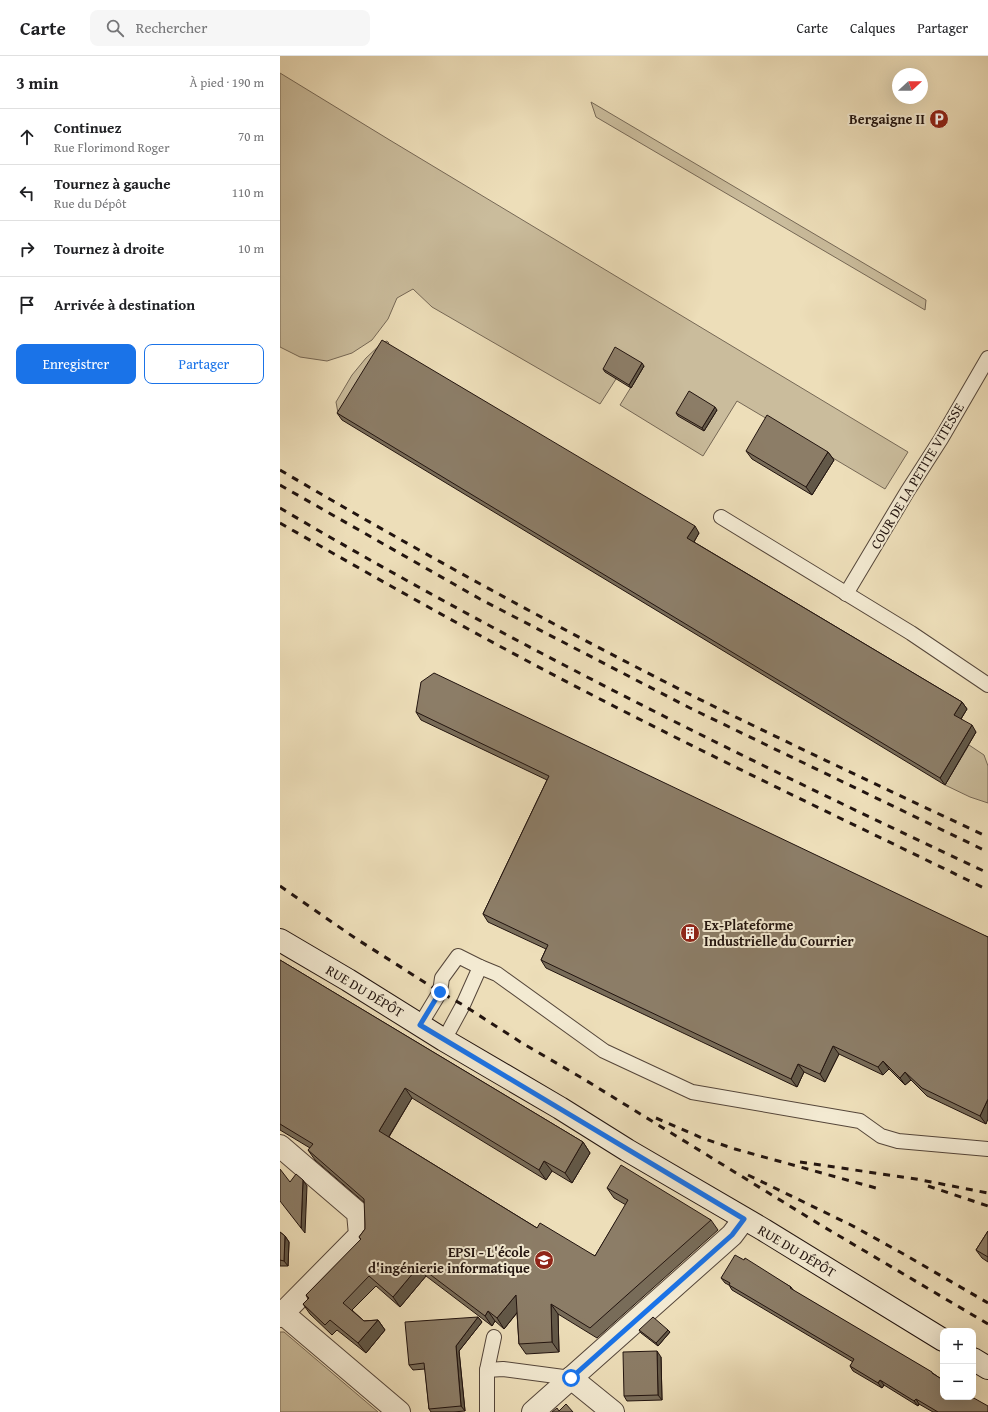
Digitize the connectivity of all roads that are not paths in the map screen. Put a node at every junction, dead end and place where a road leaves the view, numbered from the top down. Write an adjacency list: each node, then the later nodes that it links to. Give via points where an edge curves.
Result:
1 (986, 367): 3 (lane, COUR DE LA PETITE VITESSE)
2 (721, 517): 3 (lane)
3 (846, 594): 4 (lane, via 911,633)
4 (988, 685)
5 (280, 940): 7 (main road, RUE DU DÉPÔT)
6 (480, 968): 7 (lane, via 458,956 442,978 440,992); 8 (lane); 10 (lane, via 497,974 604,1051 692,1092 860,1121 881,1136 898,1141)
7 (420, 1025): 8 (main road, RUE DU DÉPÔT)
8 (444, 1040): 11 (main road, RUE DU DÉPÔT)
9 (280, 1146): 12 (main road, via 358,1213 360,1235)
10 (988, 1149)
11 (744, 1219): 14 (main road, RUE DU DÉPÔT); 18 (main road, via 732,1235)
12 (281, 1314): 19 (main road)
13 (494, 1337): 17 (lane)
14 (940, 1338)
15 (976, 1361): 16 (main road)
16 (988, 1368)
17 (487, 1370): 18 (lane, via 503,1369); 20 (lane)
18 (571, 1378): 21 (main road); 22 (main road)
19 (399, 1412)
20 (487, 1412)
21 (533, 1412)
22 (613, 1412)

